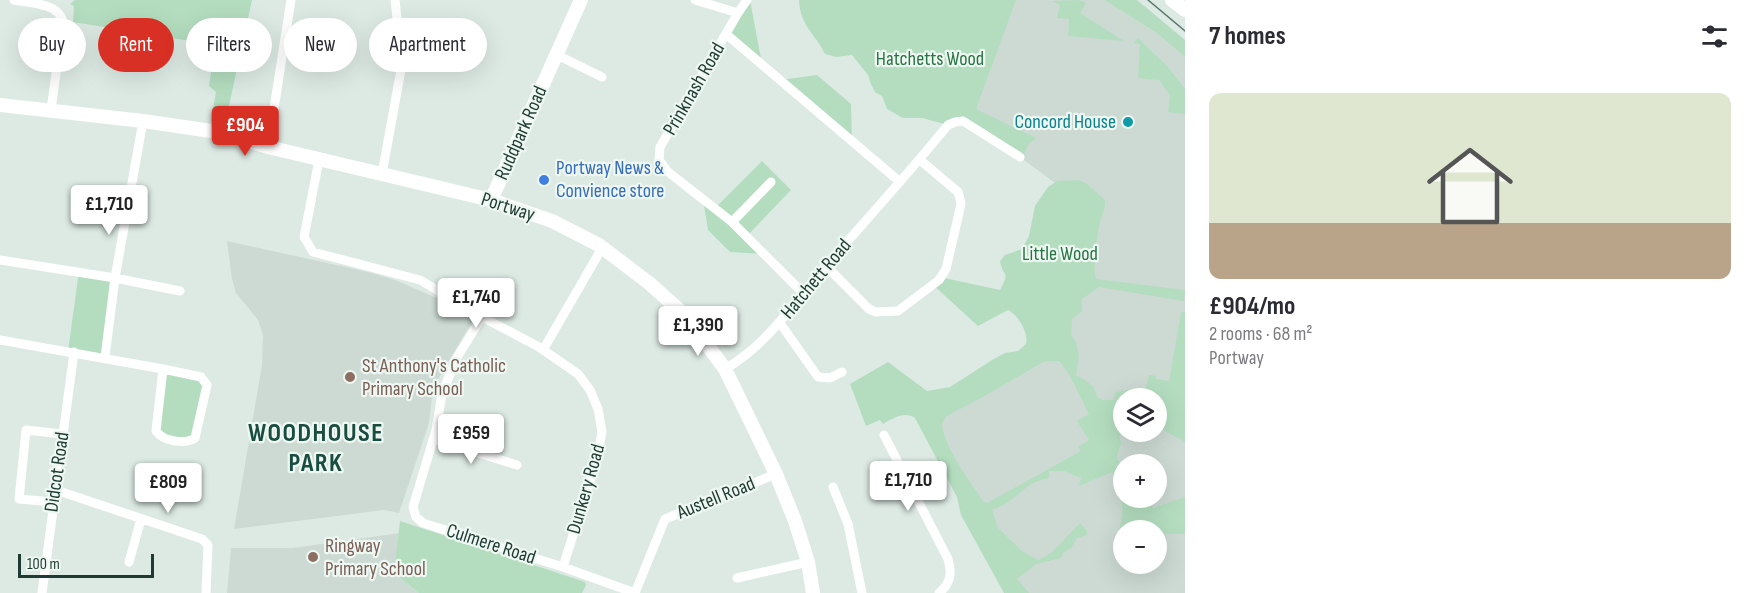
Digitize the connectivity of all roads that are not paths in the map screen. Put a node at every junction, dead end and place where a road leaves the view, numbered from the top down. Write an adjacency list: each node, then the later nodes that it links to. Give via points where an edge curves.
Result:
1 (14, 0): 16 (street, via 54,9 62,15)
2 (291, 0): 18 (street)
3 (395, 0): 10 (street)
4 (695, 0): 9 (street)
5 (747, 0): 9 (street, Prinknash Road)
6 (1172, 0): 8 (street)
7 (577, 1): 12 (street, Ruddpark Road)
8 (1185, 10)
9 (738, 14): 11 (street, Prinknash Road)
10 (397, 18)
11 (726, 34): 24 (street); 26 (street, Prinknash Road, via 658,154 667,171)
12 (557, 55): 14 (street); 25 (street, Ruddpark Road)
13 (401, 72): 22 (street)
14 (602, 77)
15 (0, 105): 16 (street, Portway)
16 (51, 110): 17 (street, Portway)
17 (143, 121): 18 (street, Portway, via 218,132); 30 (street)
18 (268, 147): 20 (street, Portway)
19 (1020, 157): 21 (street, Hatchett Road, via 963,121 948,125)
20 (319, 160): 22 (street, Portway); 33 (street, Dunkery Road, via 304,237 313,252 420,280)
21 (920, 160): 24 (street, Hatchett Road); 29 (street, via 961,198 946,269 939,280 898,311 876,312)
22 (382, 174): 25 (street, Portway)
23 (771, 182): 26 (street)
24 (900, 182): 29 (street, Hatchett Road)
25 (491, 200): 27 (street, Portway, via 552,221)
26 (732, 222): 32 (street, Prinknash Road)
27 (602, 248): 36 (street); 40 (street, Portway, via 686,316)
28 (0, 260): 30 (street)
29 (826, 266): 32 (street, Hatchett Road)
30 (116, 278): 31 (street); 38 (street)
31 (180, 291)
32 (803, 293): 34 (street, Hatchett Road)
33 (482, 317): 36 (street, Dunkery Road); 44 (street, Culmere Road, via 456,358 442,394)
34 (780, 322): 40 (street, Hatchett Road, via 752,352); 41 (street, via 818,377 830,378)
35 (0, 339): 37 (street)
36 (543, 350): 53 (street, Dunkery Road, via 578,374 590,390 602,432)
37 (74, 352): 38 (street); 42 (street, Didcot Road)
38 (105, 357): 39 (street)
39 (163, 369): 39 (street, via 201,377 207,385 195,438 190,441 164,438 156,431)
40 (725, 369): 46 (street, Portway)
41 (842, 372)
42 (63, 434): 48 (street, Didcot Road); 49 (street, via 26,430 19,499)
43 (884, 435): 60 (street, via 948,559 950,578)
44 (433, 438): 45 (street); 53 (street, Culmere Road, via 413,507 416,517 423,523)
45 (517, 465)
46 (776, 474): 52 (street, Portway); 57 (street, Austell Road, via 665,519)
47 (833, 488): 59 (street, via 848,524)
48 (56, 490): 49 (street, Didcot Road); 50 (street)
49 (53, 502): 55 (street, Didcot Road)
50 (141, 519): 51 (street); 56 (street, via 202,539 208,545)
51 (129, 562)
52 (808, 562): 54 (street); 58 (street, Portway)
53 (563, 567): 57 (street, Culmere Road)
54 (737, 578)
55 (42, 593)
56 (206, 593)
57 (635, 593)
58 (813, 593)
59 (862, 593)
60 (939, 593)

